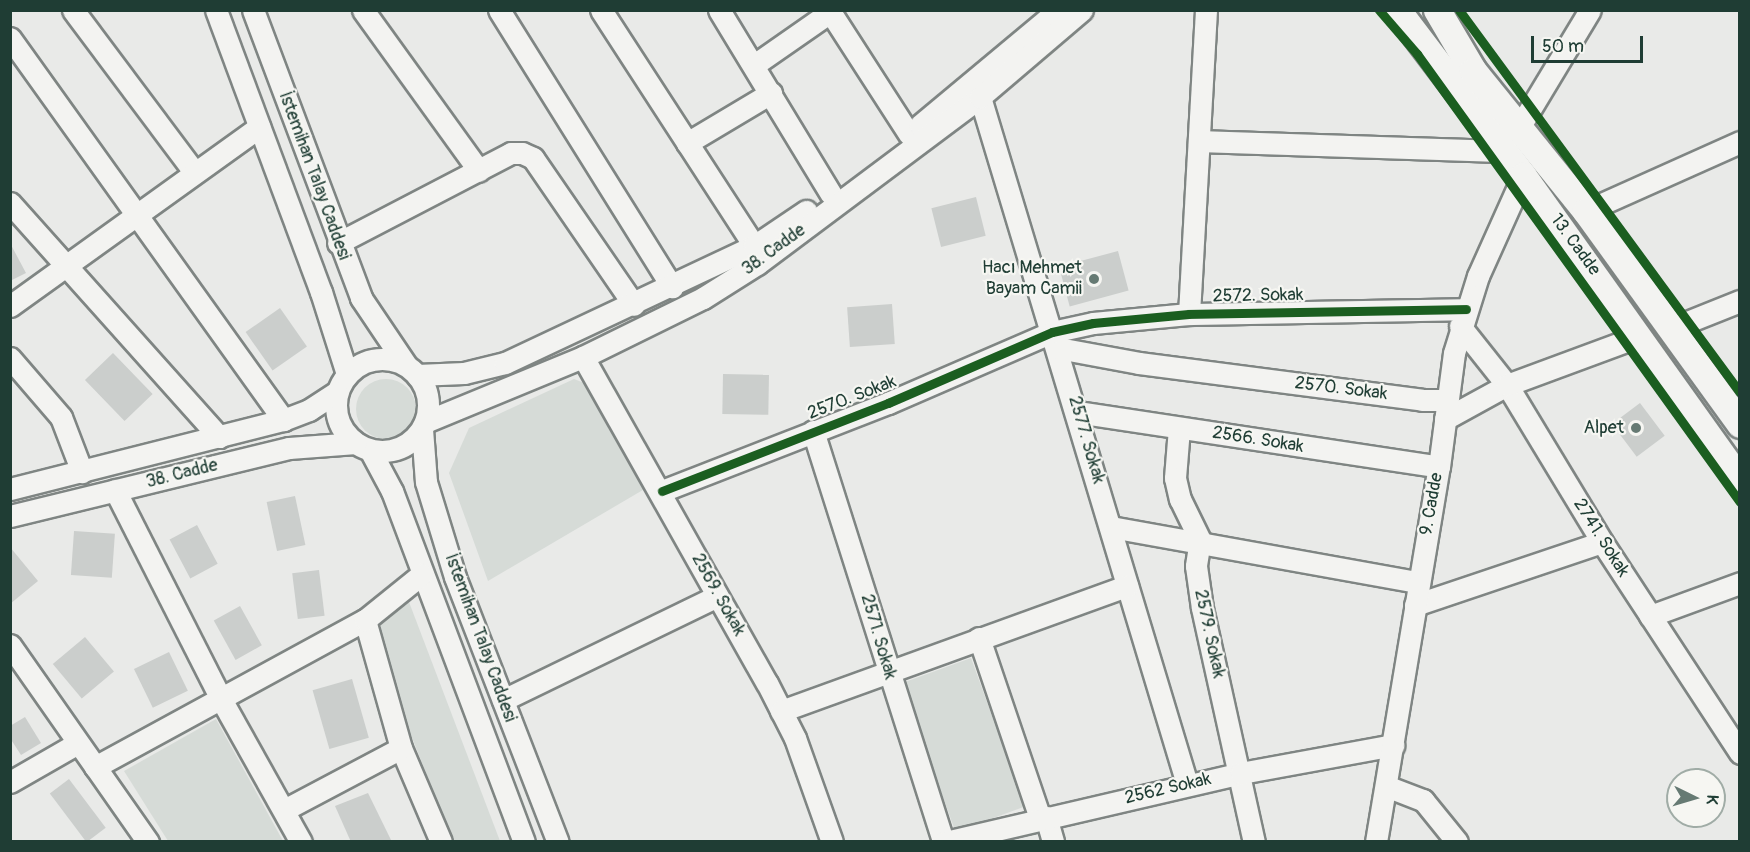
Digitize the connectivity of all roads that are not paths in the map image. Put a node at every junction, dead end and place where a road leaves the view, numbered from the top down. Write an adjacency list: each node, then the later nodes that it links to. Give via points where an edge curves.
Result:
1 (73, 10): 29 (street)
2 (216, 10): 22 (street, İstemihan Talay Caddesi)
3 (363, 10): 28 (street)
4 (499, 10): 38 (street)
5 (601, 10): 26 (street)
6 (719, 10): 17 (street)
7 (1082, 10): 20 (street, 38. Cadde)
8 (1206, 10): 24 (street)
9 (1397, 10): 27 (main road, 13. Cadde)
10 (1417, 10): 18 (main road, via 1453,56)
11 (1437, 10): 18 (main road, 13. Cadde)
12 (1590, 10): 21 (street)
13 (257, 12): 35 (street, İstemihan Talay Caddesi)
14 (836, 13): 17 (street); 23 (street)
15 (1045, 15): 23 (street, 38. Cadde)
16 (10, 38): 34 (street)
17 (754, 65): 19 (street)
18 (1473, 71): 21 (main road, 13. Cadde)
19 (771, 93): 26 (street); 31 (street)
20 (980, 97): 46 (street, 2577. Sokak); 48 (street, 38. Cadde, via 757,264 703,298)
21 (1521, 126): 33 (main road, 13. Cadde)
22 (259, 127): 29 (street); 50 (street, İstemihan Talay Caddesi, via 321,292)
23 (909, 134): 31 (street, 38. Cadde)
24 (1201, 141): 27 (street); 42 (street)
25 (1740, 142): 33 (street)
26 (687, 143): 36 (street)
27 (1504, 151): 30 (main road, 13. Cadde)
28 (479, 171): 35 (street); 40 (street, via 511,153 533,158)
29 (194, 172): 34 (street)
30 (1523, 176): 43 (street, 9. Cadde); 45 (main road, 13. Cadde)
31 (831, 194): 36 (street, 38. Cadde)
32 (10, 202): 37 (street)
33 (1586, 211): 44 (main road, 13. Cadde)
34 (139, 213): 37 (street); 54 (street)
35 (338, 243): 49 (street, İstemihan Talay Caddesi, via 361,298)
36 (753, 246): 38 (street, 38. Cadde)
37 (66, 266): 41 (street); 59 (street)
38 (672, 287): 40 (street, 38. Cadde)
39 (1740, 301): 44 (street)
40 (634, 305): 49 (street, 38. Cadde, via 505,363 464,373)
41 (10, 306)
42 (1189, 314): 43 (street, 2572. Sokak); 46 (street, 2572. Sokak, via 1094,323)
43 (1463, 318): 51 (street, 2741. Sokak); 52 (street, 9. Cadde)
44 (1672, 328): 55 (main road, 13. Cadde)
45 (1637, 337): 51 (street); 63 (main road, 13. Cadde)
46 (1055, 340): 52 (street, 2570. Sokak, via 1139,363 1422,400); 53 (street, 2577. Sokak); 58 (street, 2570. Sokak)
47 (10, 357): 62 (street, via 61,417)
48 (584, 357): 56 (street, 38. Cadde); 66 (street, 2569. Sokak)
49 (412, 370): 50 (street, via 375,359); 56 (street, via 428,397)
50 (342, 383): 54 (street, 38. Cadde, via 309,410); 60 (street, via 337,417)
51 (1507, 385): 52 (street); 70 (street, 2741. Sokak)
52 (1446, 409): 61 (street, 9. Cadde)
53 (1077, 412): 57 (street, 2566. Sokak); 68 (street, 2577. Sokak)
54 (283, 420): 59 (street, 38. Cadde)
55 (1740, 424)
56 (423, 425): 60 (street, via 399,448); 83 (street, İstemihan Talay Caddesi, via 426,482 455,577)
57 (1179, 428): 61 (street, 2566. Sokak); 69 (street, via 1175,478 1180,499)
58 (813, 431): 66 (street, 2570. Sokak); 81 (street, 2571. Sokak, via 878,632)
59 (219, 437): 62 (street, 38. Cadde)
60 (363, 447): 65 (street, 38. Cadde, via 288,448); 71 (street, İstemihan Talay Caddesi, via 392,491)
61 (1439, 467): 72 (street, 9. Cadde)
62 (82, 472): 64 (street, 38. Cadde)
63 (1740, 480)
64 (10, 489)
65 (115, 490): 67 (street, 38. Cadde); 82 (street)
66 (662, 491): 75 (street, 2569. Sokak)
67 (10, 516)
68 (1111, 527): 69 (street); 74 (street, 2577. Sokak)
69 (1200, 540): 72 (street); 90 (street, 2579. Sokak, via 1196,566 1202,608)
70 (1602, 542): 76 (street); 77 (street, 2741. Sokak)
71 (422, 574): 78 (street); 99 (street, İstemihan Talay Caddesi)
72 (1418, 582): 76 (street, 9. Cadde)
73 (1740, 583): 77 (street)
74 (1127, 586): 79 (street); 92 (street, 2577. Sokak)
75 (717, 596): 83 (street); 84 (street, 2569. Sokak)
76 (1415, 605): 86 (street, 9. Cadde)
77 (1650, 616): 88 (street, 2741. Sokak)
78 (365, 620): 82 (street); 87 (street)
79 (979, 638): 81 (street); 95 (street)
80 (10, 645): 85 (street)
81 (887, 673): 84 (street); 102 (street, 2571. Sokak)
82 (222, 699): 89 (street); 94 (street)
83 (503, 700): 100 (street, İstemihan Talay Caddesi)
84 (781, 711): 101 (street, 2569. Sokak, via 795,738)
85 (78, 743): 89 (street); 91 (street)
86 (1393, 745): 90 (street, 2562 Sokak); 93 (street, 9. Cadde)
87 (401, 748): 94 (street); 98 (street)
88 (1740, 753)
89 (95, 767): 96 (street)
90 (1241, 772): 92 (street, 2562 Sokak); 104 (street, 2579. Sokak)
91 (10, 782)
92 (1187, 784): 95 (street, 2562 Sokak)
93 (1386, 786): 105 (street, 9. Cadde); 106 (street, via 1423,800)
94 (284, 810): 97 (street)
95 (1043, 817): 102 (street, 2562 Sokak); 103 (street)
96 (148, 842)
97 (301, 842)
98 (441, 842)
99 (524, 842)
100 (558, 842)
101 (832, 842)
102 (944, 842)
103 (1053, 842)
104 (1254, 842)
105 (1376, 842)
106 (1457, 842)

